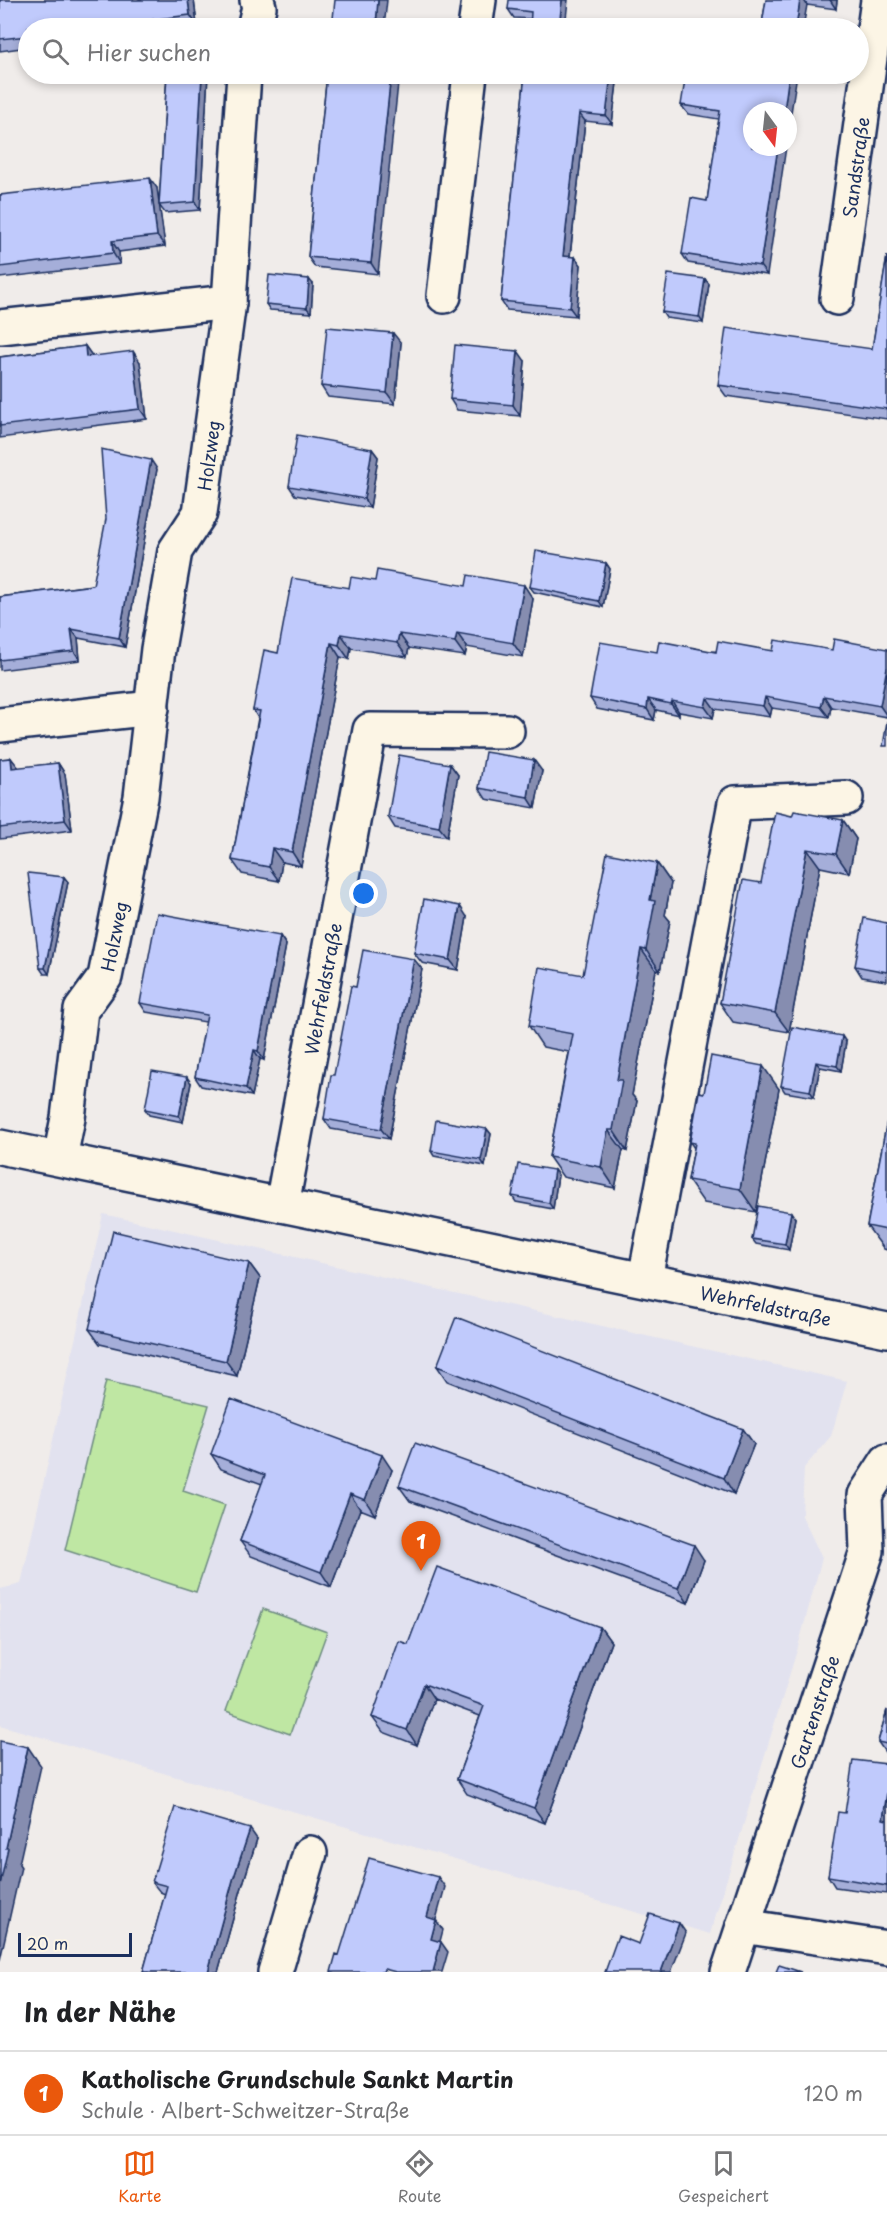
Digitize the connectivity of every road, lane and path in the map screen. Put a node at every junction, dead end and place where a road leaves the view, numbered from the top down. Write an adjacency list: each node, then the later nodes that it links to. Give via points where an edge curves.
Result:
1 (257, 0): 4 (street)
2 (479, 0): 5 (street)
3 (878, 0): 6 (street, Sandstraße)
4 (256, 18)
5 (476, 18)
6 (869, 65)
7 (243, 84): 12 (street, Holzweg)
8 (469, 84): 10 (street)
9 (866, 84): 11 (street, Sandstraße)
10 (444, 296)
11 (837, 298)
12 (229, 302): 13 (street); 14 (street, Holzweg, via 200,513 175,551)
13 (0, 327)
14 (152, 708): 15 (street); 19 (street, Holzweg, via 141,797 105,977 81,1010)
15 (0, 725)
16 (507, 731): 20 (street, Wehrfeldstraße, via 370,730)
17 (846, 798): 21 (street, via 735,803)
18 (0, 1147): 19 (street, Wehrfeldstraße)
19 (60, 1158): 20 (street, Wehrfeldstraße)
20 (282, 1204): 21 (street, Wehrfeldstraße)
21 (645, 1280): 22 (street, Wehrfeldstraße)
22 (887, 1330)
23 (887, 1461): 25 (street, Gartenstraße, via 865,1495 867,1551)
24 (310, 1853): 27 (street)
25 (743, 1926): 26 (street); 28 (street, Gartenstraße)
26 (887, 1948)
27 (275, 1972)
28 (728, 1972)

